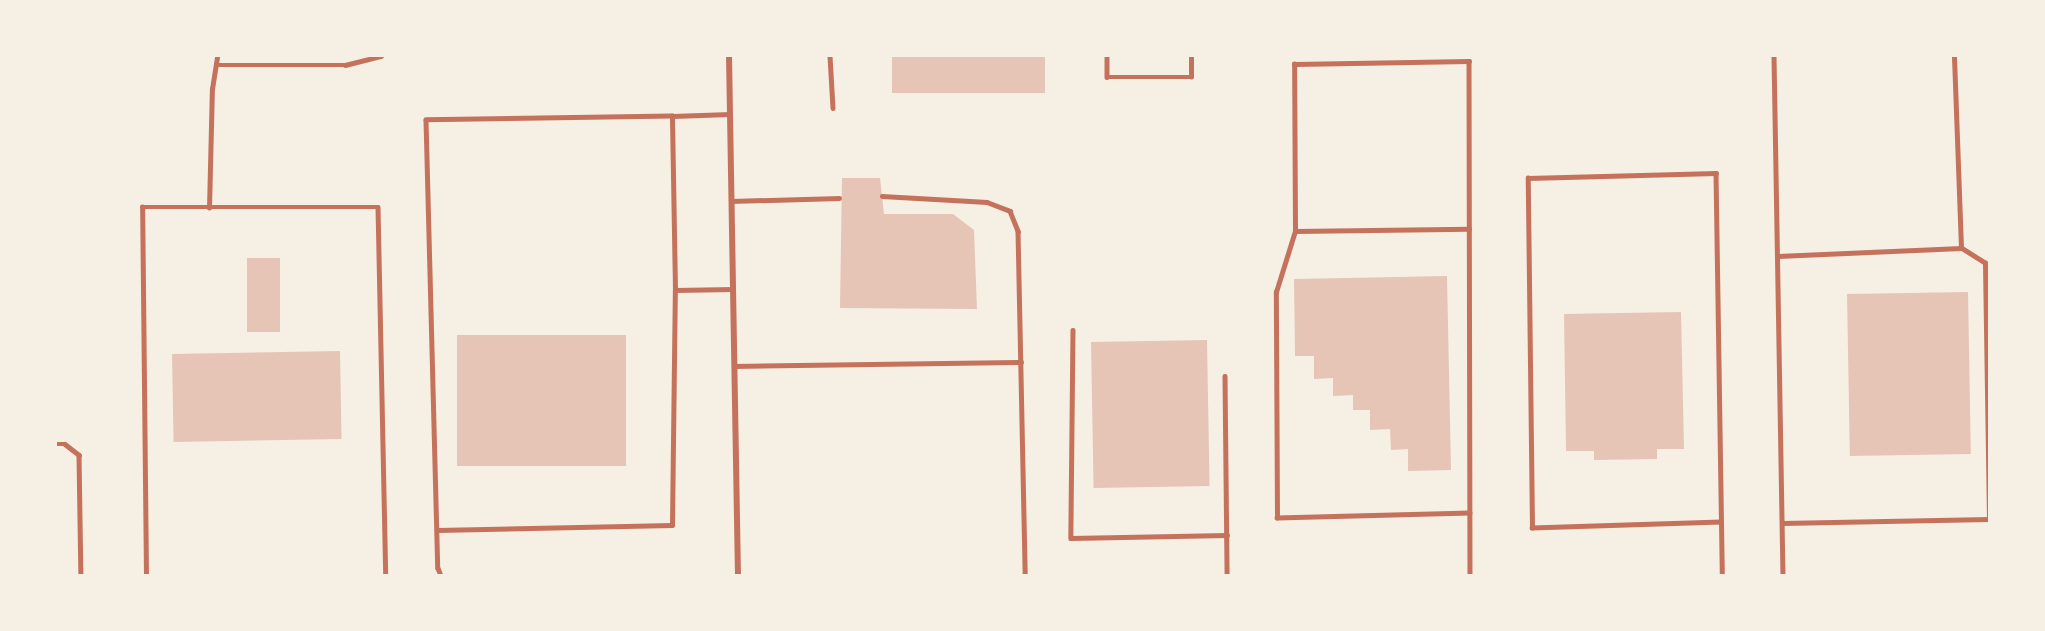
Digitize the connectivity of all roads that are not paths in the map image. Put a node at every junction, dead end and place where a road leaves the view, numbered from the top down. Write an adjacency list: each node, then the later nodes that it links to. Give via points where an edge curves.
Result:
1 (217, 56): 9 (lane)
2 (381, 56): 9 (lane, via 345,65)
3 (729, 56): 11 (street)
4 (831, 56): 10 (lane)
5 (1107, 56): 6 (lane, via 1107,77 1191,77)
6 (1191, 56)
7 (1774, 56): 20 (lane)
8 (1954, 56): 19 (lane)
9 (217, 65): 16 (lane, via 212,89)
10 (832, 108)
11 (730, 114): 12 (lane); 15 (street)
12 (672, 116): 22 (lane); 31 (lane, via 426,120)
13 (882, 196): 24 (lane, via 987,202 1010,211 1018,231)
14 (839, 198): 15 (lane)
15 (731, 201): 21 (street)
16 (209, 208): 34 (lane, via 142,207); 35 (lane, via 378,207)
17 (1469, 229): 18 (lane); 18 (lane, via 1469,61 1294,64); 28 (lane)
18 (1295, 231): 28 (lane, via 1276,292 1277,518)
19 (1961, 248): 20 (lane); 30 (lane, via 1985,263 1989,519)
20 (1778, 256): 30 (lane)
21 (733, 289): 22 (lane); 25 (street)
22 (675, 290): 31 (lane, via 672,525)
23 (1073, 330): 32 (lane, via 1071,538)
24 (1021, 362): 25 (lane); 38 (lane)
25 (734, 366): 37 (street)
26 (1225, 376): 32 (lane)
27 (56, 444): 33 (lane, via 65,444 79,455)
28 (1470, 513): 40 (lane)
29 (1721, 522): 29 (lane, via 1716,173 1528,178 1532,528); 41 (lane)
30 (1782, 523): 42 (lane)
31 (437, 530): 36 (lane)
32 (1227, 535): 39 (lane)
33 (81, 576)
34 (146, 576)
35 (386, 576)
36 (441, 576)
37 (738, 576)
38 (1026, 576)
39 (1227, 576)
40 (1470, 576)
41 (1722, 576)
42 (1783, 576)

